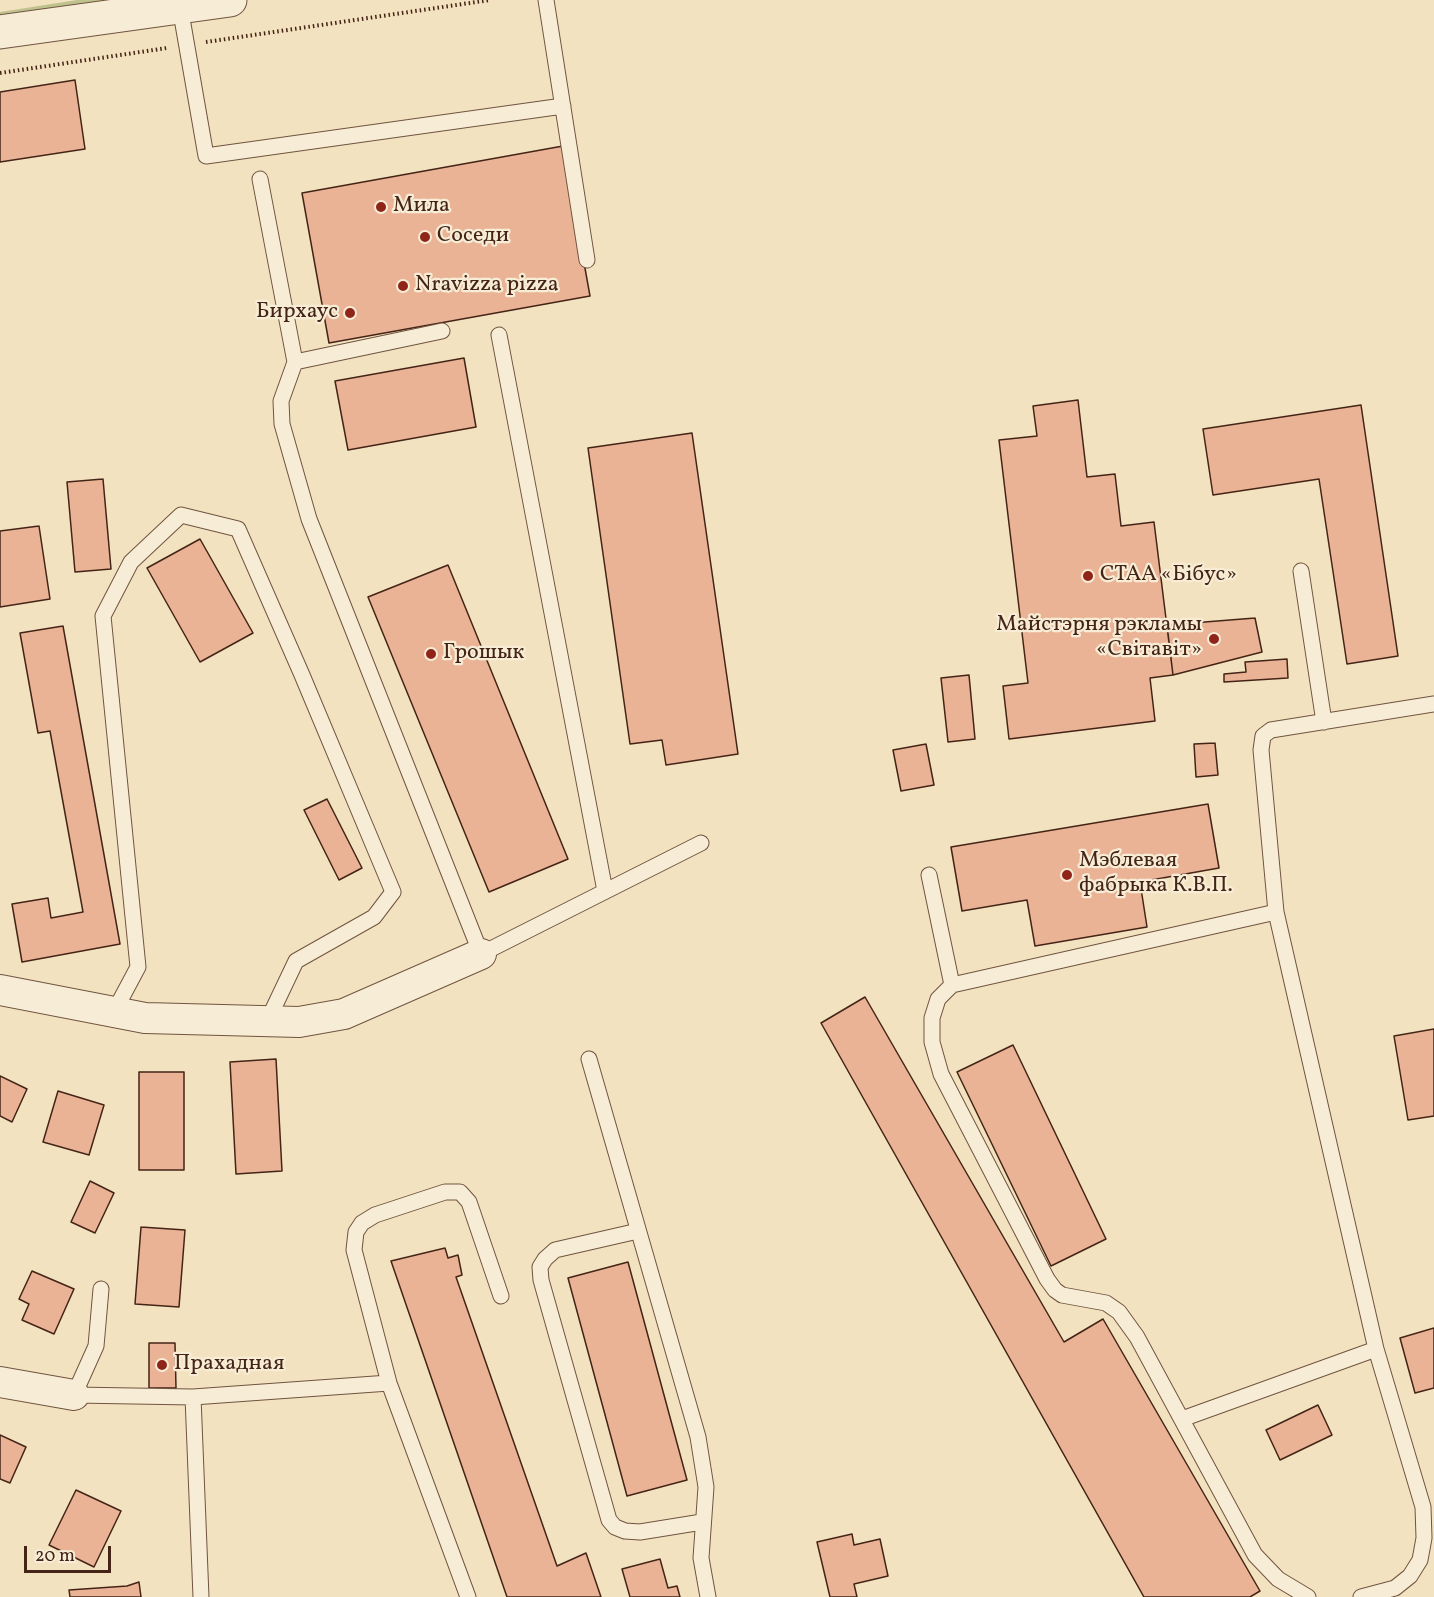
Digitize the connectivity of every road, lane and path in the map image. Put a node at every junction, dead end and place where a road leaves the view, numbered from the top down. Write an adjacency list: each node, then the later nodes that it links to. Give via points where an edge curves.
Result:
1 (230, 0): 4 (street)
2 (490, 0): 6 (path)
3 (546, 0): 9 (lane)
4 (180, 7): 5 (street); 9 (lane, via 206,156)
5 (0, 32)
6 (201, 43)
7 (174, 47): 8 (path)
8 (0, 73)
9 (563, 106): 11 (lane)
10 (260, 179): 14 (lane)
11 (587, 260)
12 (442, 331): 14 (lane)
13 (499, 335): 20 (lane)
14 (295, 362): 22 (lane, via 281,401 282,424 309,519)
15 (1301, 571): 17 (lane)
16 (1434, 704): 17 (lane)
17 (1324, 722): 21 (lane, via 1271,730 1263,736 1260,750)
18 (701, 843): 20 (lane)
19 (929, 875): 23 (lane)
20 (605, 891): 22 (lane)
21 (1276, 912): 23 (lane); 31 (lane)
22 (481, 954): 26 (street, via 344,1014 299,1022)
23 (952, 985): 36 (lane, via 938,999 932,1018 932,1042 941,1074 1047,1279 1062,1295 1106,1303 1119,1312)
24 (0, 990): 25 (street)
25 (114, 1012): 26 (street, via 145,1018); 26 (lane, via 138,967 103,616 131,562 181,515 238,530 393,892 374,917 296,961)
26 (267, 1022)
27 (589, 1059): 28 (lane)
28 (638, 1231): 37 (lane, via 698,1437 706,1487); 37 (lane, via 555,1250 540,1267 541,1280 609,1520 625,1531 640,1532)
29 (101, 1289): 34 (lane, via 96,1346)
30 (501, 1296): 33 (lane, via 469,1202 460,1192 445,1192 362,1223 356,1232 354,1250)
31 (1376, 1349): 36 (lane); 42 (lane, via 1423,1507 1424,1539 1420,1560 1410,1576 1395,1588)
32 (0, 1382): 34 (street)
33 (388, 1383): 35 (lane); 39 (lane)
34 (74, 1395): 35 (lane)
35 (193, 1397): 38 (lane)
36 (1182, 1419): 41 (lane, via 1255,1555 1278,1579)
37 (702, 1522): 40 (lane, via 700,1558)
38 (201, 1597)
39 (468, 1597)
40 (708, 1597)
41 (1308, 1597)
42 (1361, 1597)

